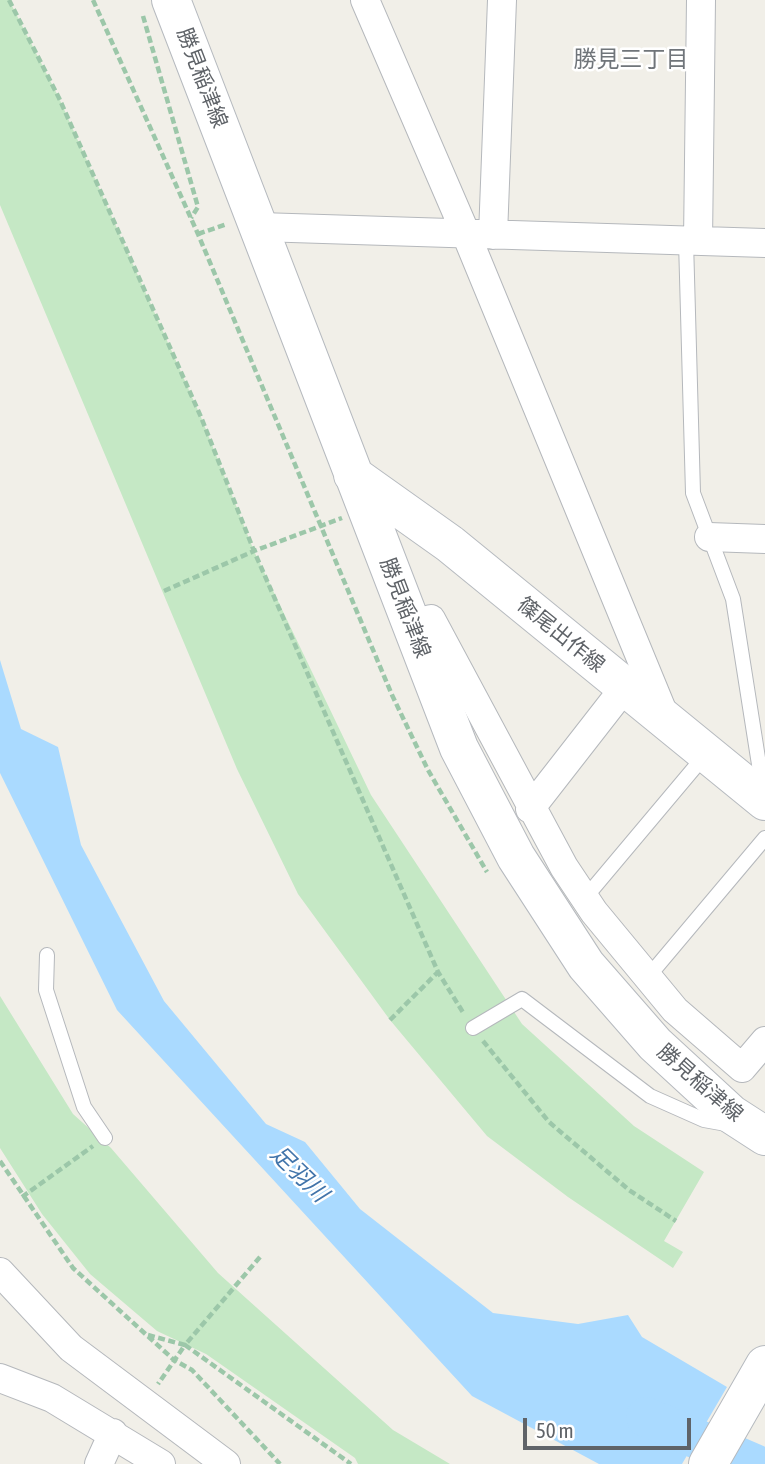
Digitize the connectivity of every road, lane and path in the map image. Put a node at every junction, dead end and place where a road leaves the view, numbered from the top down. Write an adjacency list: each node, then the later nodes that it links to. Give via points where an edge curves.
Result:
1 (9, 0): 16 (path, via 93,174 201,417)
2 (365, 0): 9 (street)
3 (502, 0): 9 (street)
4 (701, 0): 10 (street)
5 (157, 6): 6 (path, via 198,207); 7 (main road, 勝見稲津線)
6 (191, 219)
7 (247, 225): 8 (path); 9 (street); 12 (main road, 勝見稲津線)
8 (198, 234)
9 (479, 234): 10 (street); 20 (street)
10 (692, 241): 11 (street); 14 (lane, via 693,494)
11 (765, 243)
12 (354, 475): 18 (main road, 勝見稲津線); 19 (main road, 篠尾出作線, via 450,544)
13 (352, 514): 16 (path)
14 (709, 537): 15 (street); 22 (lane, via 733,599)
15 (765, 538)
16 (254, 551): 17 (path); 27 (path)
17 (164, 591)
18 (411, 624): 23 (street, via 431,619); 32 (main road, 勝見稲津線, via 459,748 516,857 586,965 655,1044 731,1114)
19 (625, 687): 20 (main road, 篠尾出作線); 23 (street)
20 (666, 720): 21 (main road, 篠尾出作線)
21 (707, 753): 22 (main road, 篠尾出作線); 25 (lane)
22 (765, 800)
23 (530, 809): 25 (street)
24 (765, 838): 28 (lane)
25 (585, 898): 28 (street)
26 (47, 955): 33 (lane, via 46,990 84,1107)
27 (439, 972): 29 (path); 30 (path)
28 (648, 977): 31 (street, via 676,1010 742,1068)
29 (390, 1020)
30 (473, 1028): 32 (lane, via 522,999 650,1096 704,1120); 36 (path, via 549,1122 629,1190)
31 (765, 1041)
32 (762, 1134)
33 (105, 1138): 35 (path)
34 (0, 1161): 35 (path)
35 (22, 1197): 39 (path, via 73,1268)
36 (676, 1221)
37 (260, 1256): 40 (path)
38 (0, 1272): 47 (street, via 71,1348)
39 (146, 1335): 40 (path); 41 (path)
40 (186, 1345): 41 (path); 49 (path)
41 (174, 1360): 48 (path, via 192,1370)
42 (765, 1365): 50 (main road)
43 (0, 1378): 44 (street, via 52,1398)
44 (113, 1433): 45 (street); 46 (street)
45 (99, 1464)
46 (161, 1464)
47 (226, 1464)
48 (280, 1464)
49 (351, 1464)
50 (708, 1464)

